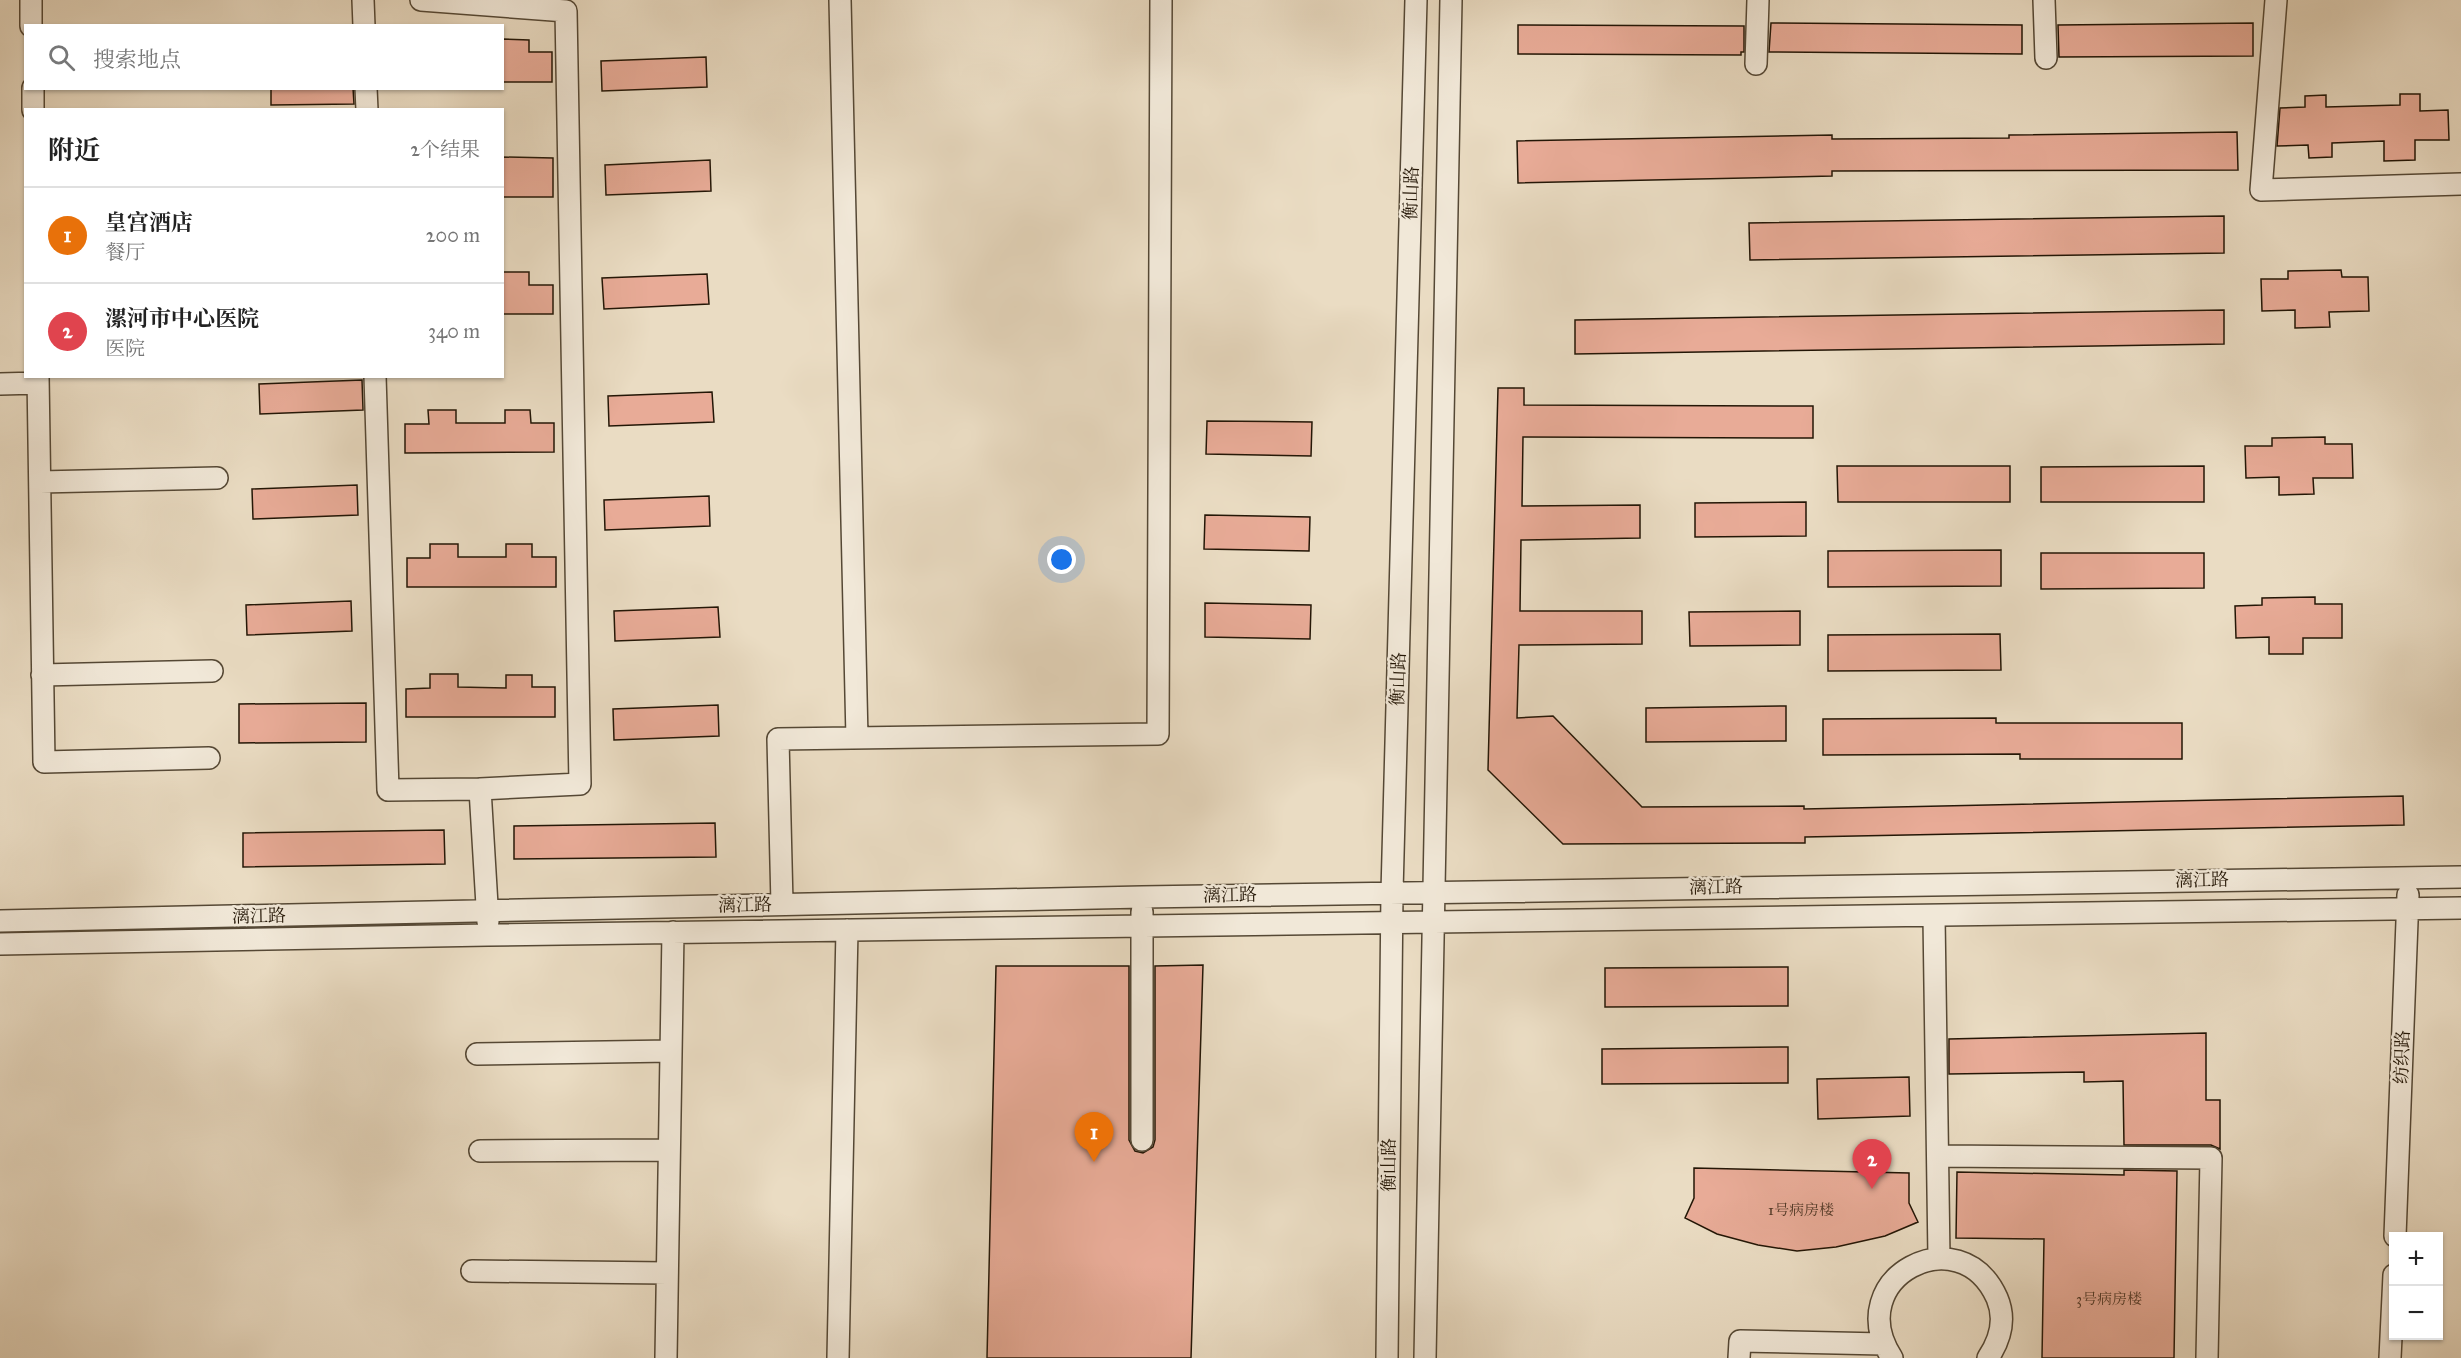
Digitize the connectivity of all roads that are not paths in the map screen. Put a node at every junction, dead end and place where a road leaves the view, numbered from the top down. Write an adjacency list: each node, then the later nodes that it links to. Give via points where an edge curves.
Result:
1 (30, 0): 11 (street)
2 (363, 0): 12 (street)
3 (421, 0): 29 (street, via 566,11 580,784)
4 (840, 0): 27 (street)
5 (1161, 0): 27 (street, via 1158,734)
6 (1416, 0): 33 (street, 衡山路)
7 (1451, 0): 32 (street, 衡山路)
8 (1758, 0): 14 (street)
9 (2044, 0): 13 (street)
10 (2276, 0): 19 (street, via 2261,190)
11 (31, 24)
12 (364, 24)
13 (2046, 58)
14 (1756, 64)
15 (33, 90): 17 (street)
16 (366, 90): 18 (street)
17 (33, 108)
18 (367, 108)
19 (2461, 184)
20 (375, 378): 29 (street, via 388,790)
21 (38, 380): 22 (street); 24 (street)
22 (0, 384)
23 (217, 478): 24 (street)
24 (40, 482): 26 (street)
25 (212, 671): 26 (street)
26 (42, 675): 28 (street, via 44,762)
27 (856, 738): 35 (street, via 778,739)
28 (208, 758)
29 (480, 789): 38 (street)
30 (2461, 877): 31 (street, 漓江路)
31 (2409, 878): 32 (street, 漓江路); 36 (street, 纺织路)
32 (1432, 891): 33 (street, 漓江路); 42 (street, 衡山路)
33 (1392, 892): 34 (street, 漓江路); 41 (street, 衡山路)
34 (1142, 897): 35 (street, 漓江路); 43 (street)
35 (782, 904): 38 (street, 漓江路)
36 (2408, 908): 37 (street, 漓江路); 39 (street, 漓江路); 54 (street, 纺织路)
37 (2461, 908)
38 (487, 910): 40 (street, 漓江路); 46 (street)
39 (1934, 917): 42 (street, 漓江路); 53 (street)
40 (0, 921)
41 (1391, 923): 42 (street, 漓江路); 43 (street, 漓江路); 62 (street, 衡山路)
42 (1432, 923): 63 (street, 衡山路)
43 (1142, 926): 44 (street, 漓江路); 50 (street)
44 (847, 930): 45 (street, 漓江路); 61 (street)
45 (673, 932): 46 (street, 漓江路); 48 (street)
46 (488, 935): 47 (street, 漓江路)
47 (0, 944)
48 (671, 1051): 49 (street); 51 (street)
49 (477, 1054)
50 (1142, 1140)
51 (669, 1150): 52 (street); 57 (street)
52 (480, 1151)
53 (1938, 1156): 55 (street); 66 (street, via 2211,1158)
54 (2395, 1232)
55 (1939, 1258): 59 (street, via 1919,1262 1901,1272 1888,1287 1880,1305 1878,1325); 65 (street, via 1959,1261 1978,1271 1992,1286 2000,1305 2001,1326)
56 (472, 1271): 57 (street)
57 (667, 1273): 60 (street)
58 (2393, 1286): 67 (street)
59 (1887, 1351): 64 (street, via 1740,1341)
60 (666, 1358)
61 (838, 1358)
62 (1388, 1358)
63 (1425, 1358)
64 (1740, 1358)
65 (1988, 1358)
66 (2207, 1358)
67 (2390, 1358)

